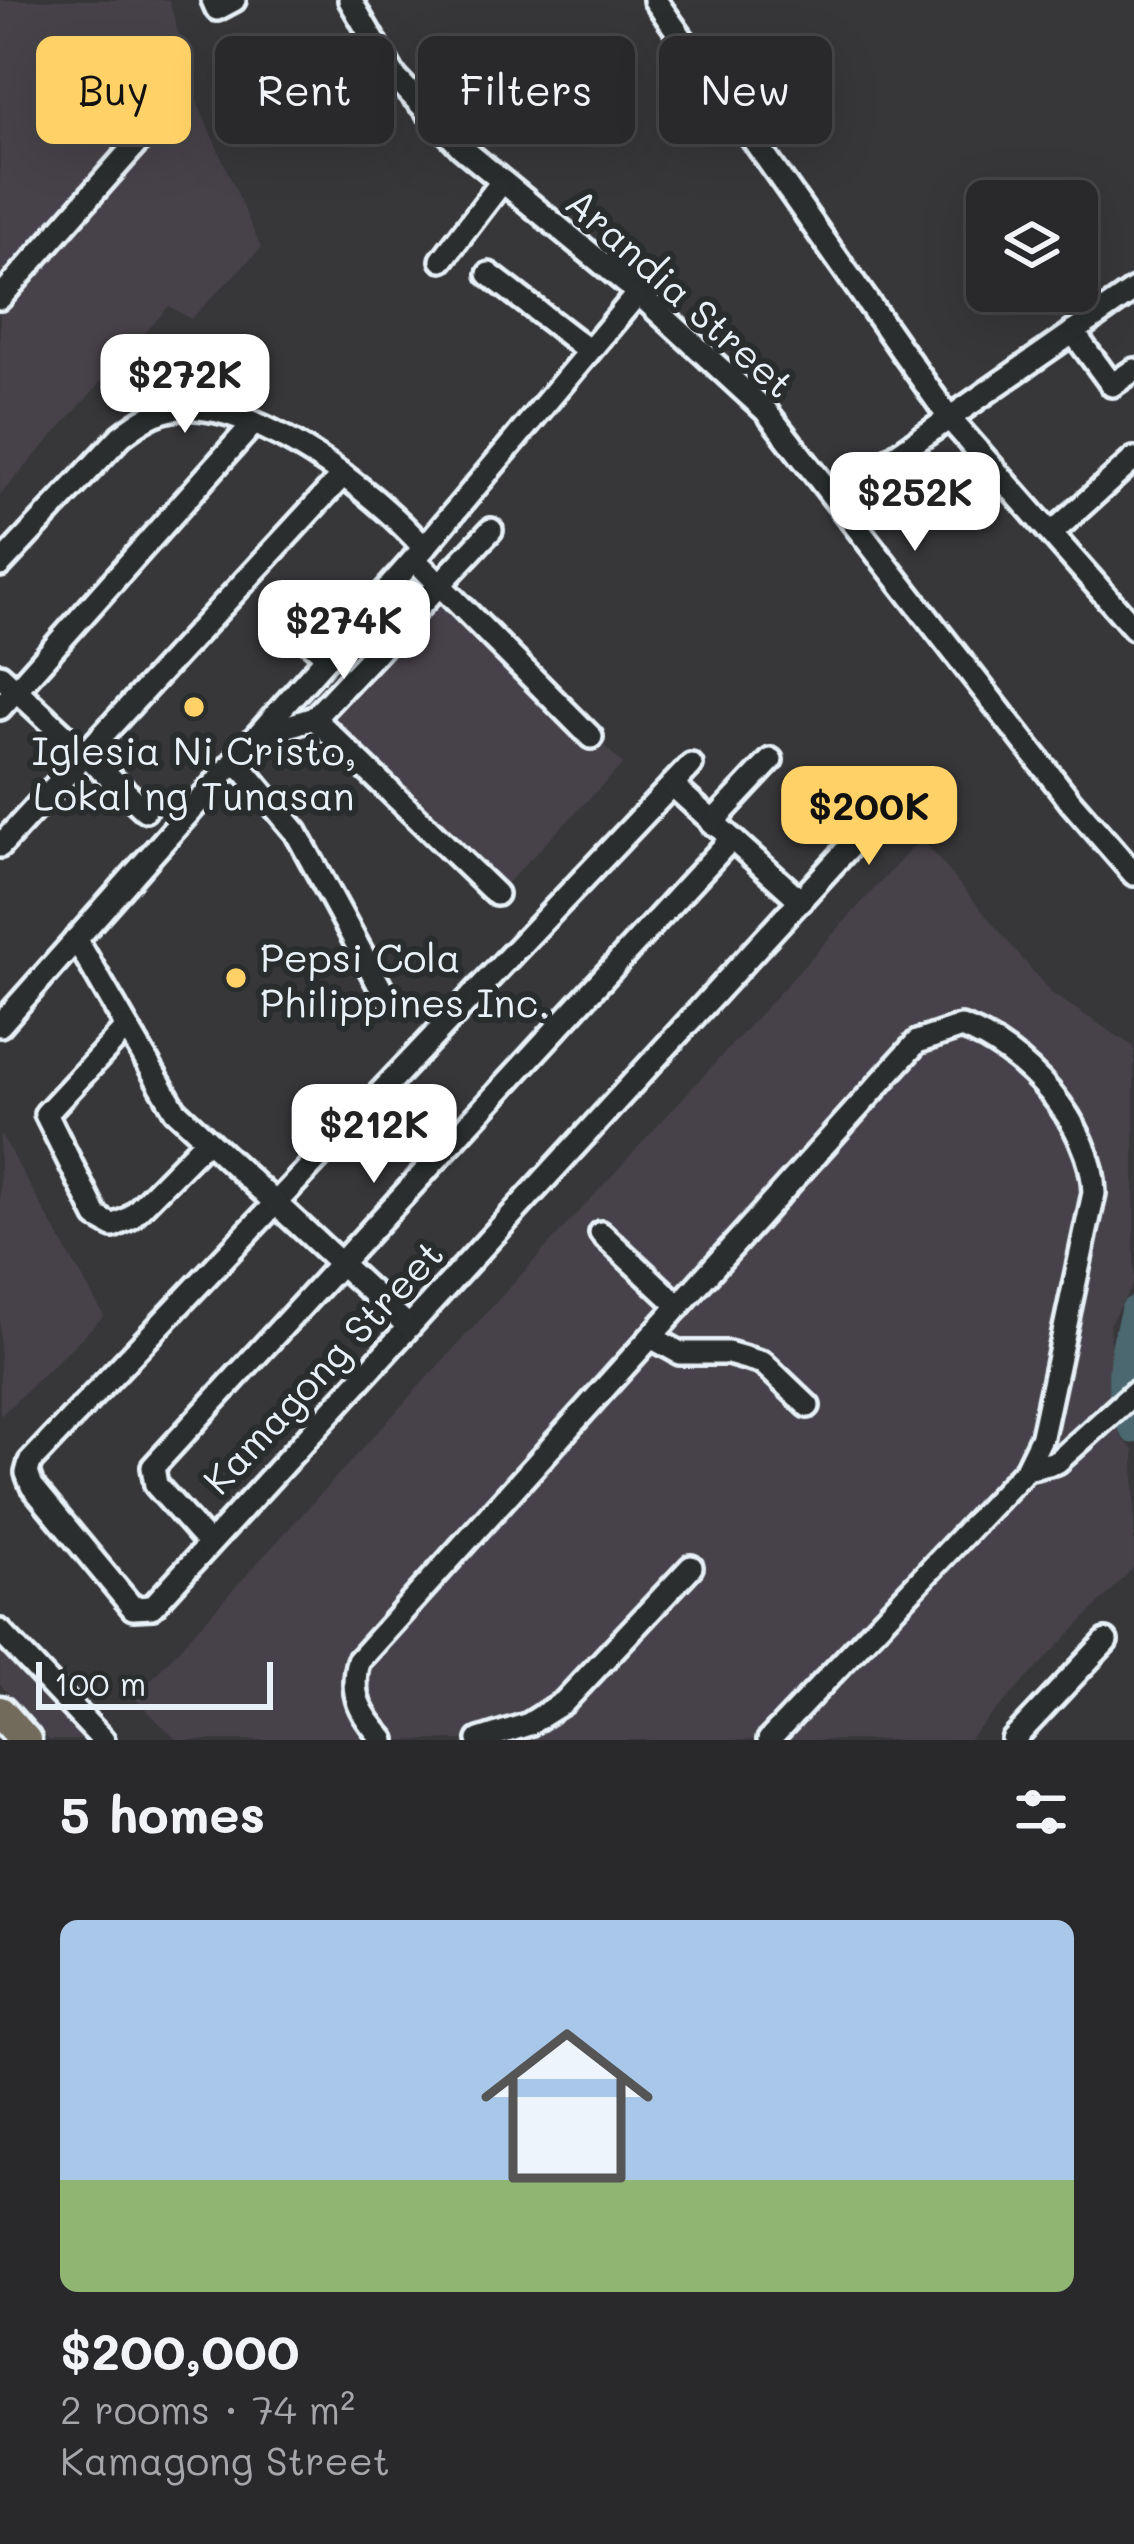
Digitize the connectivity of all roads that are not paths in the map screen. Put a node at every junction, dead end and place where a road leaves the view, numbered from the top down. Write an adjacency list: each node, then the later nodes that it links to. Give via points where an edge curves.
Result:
1 (212, 0): 2 (street, via 218,9)
2 (234, 0)
3 (350, 0): 6 (street, Arandia Street, via 406,90)
4 (655, 0): 15 (street)
5 (136, 144): 11 (street)
6 (501, 183): 7 (street); 10 (street, Arandia Street)
7 (442, 260)
8 (489, 274): 13 (street)
9 (1134, 290): 12 (street)
10 (638, 293): 13 (street); 20 (street, Arandia Street, via 766,411)
11 (0, 298)
12 (1072, 332): 14 (street, via 1112,385); 15 (street)
13 (588, 350): 23 (street)
14 (1134, 370)
15 (950, 419): 20 (street); 22 (street)
16 (254, 423): 19 (street); 24 (street, via 183,407 142,420); 29 (street)
17 (1134, 440): 18 (street, via 1127,448)
18 (1134, 457): 22 (street)
19 (343, 475): 23 (street, via 398,519); 33 (street)
20 (836, 496): 43 (street, Arandia Street)
21 (490, 530): 25 (street)
22 (1052, 533): 26 (street)
23 (419, 554): 25 (street); 28 (street)
24 (0, 565)
25 (440, 584): 30 (street); 32 (street)
26 (1132, 620)
27 (302, 634): 28 (street)
28 (328, 657): 31 (street)
29 (5, 691): 33 (street)
30 (314, 718): 31 (street); 44 (street)
31 (260, 735): 35 (street)
32 (591, 737)
33 (84, 754): 39 (street); 42 (street)
34 (771, 760): 40 (street)
35 (236, 761): 46 (street); 47 (street, via 296,832)
36 (691, 765): 37 (street)
37 (672, 784): 40 (street); 51 (street)
38 (895, 797): 45 (street, Kamagong Street)
39 (145, 811)
40 (712, 823): 41 (street)
41 (731, 839): 45 (street); 53 (street)
42 (0, 846)
43 (1134, 874)
44 (496, 894)
45 (801, 902): 55 (street, Kamagong Street)
46 (76, 939): 48 (street); 49 (street)
47 (386, 996)
48 (0, 1025)
49 (126, 1028): 50 (street, via 166,1099); 50 (street, via 46,1114 98,1217 113,1226 130,1218)
50 (205, 1142): 51 (street)
51 (274, 1206): 53 (street); 60 (street, Kamagong Street, via 26,1473 138,1612 152,1607)
52 (601, 1233): 54 (street)
53 (341, 1265): 55 (street); 60 (street, via 153,1467 156,1486)
54 (680, 1306): 56 (street); 59 (street, via 917,1042 945,1028 979,1033 1058,1104 1094,1169 1042,1436)
55 (408, 1326): 60 (street, Kamagong Street)
56 (651, 1337): 58 (street, via 680,1353 763,1363); 67 (street, via 358,1661 358,1705)
57 (1134, 1393): 59 (street, via 1057,1462)
58 (808, 1406)
59 (1026, 1469): 69 (street)
60 (208, 1543)
61 (691, 1567): 68 (street, via 564,1702)
62 (0, 1631): 66 (street)
63 (1106, 1641): 70 (street)
64 (0, 1712): 65 (highway)
65 (25, 1740)
66 (103, 1740)
67 (384, 1740)
68 (479, 1740)
69 (769, 1740)
70 (1013, 1740)

